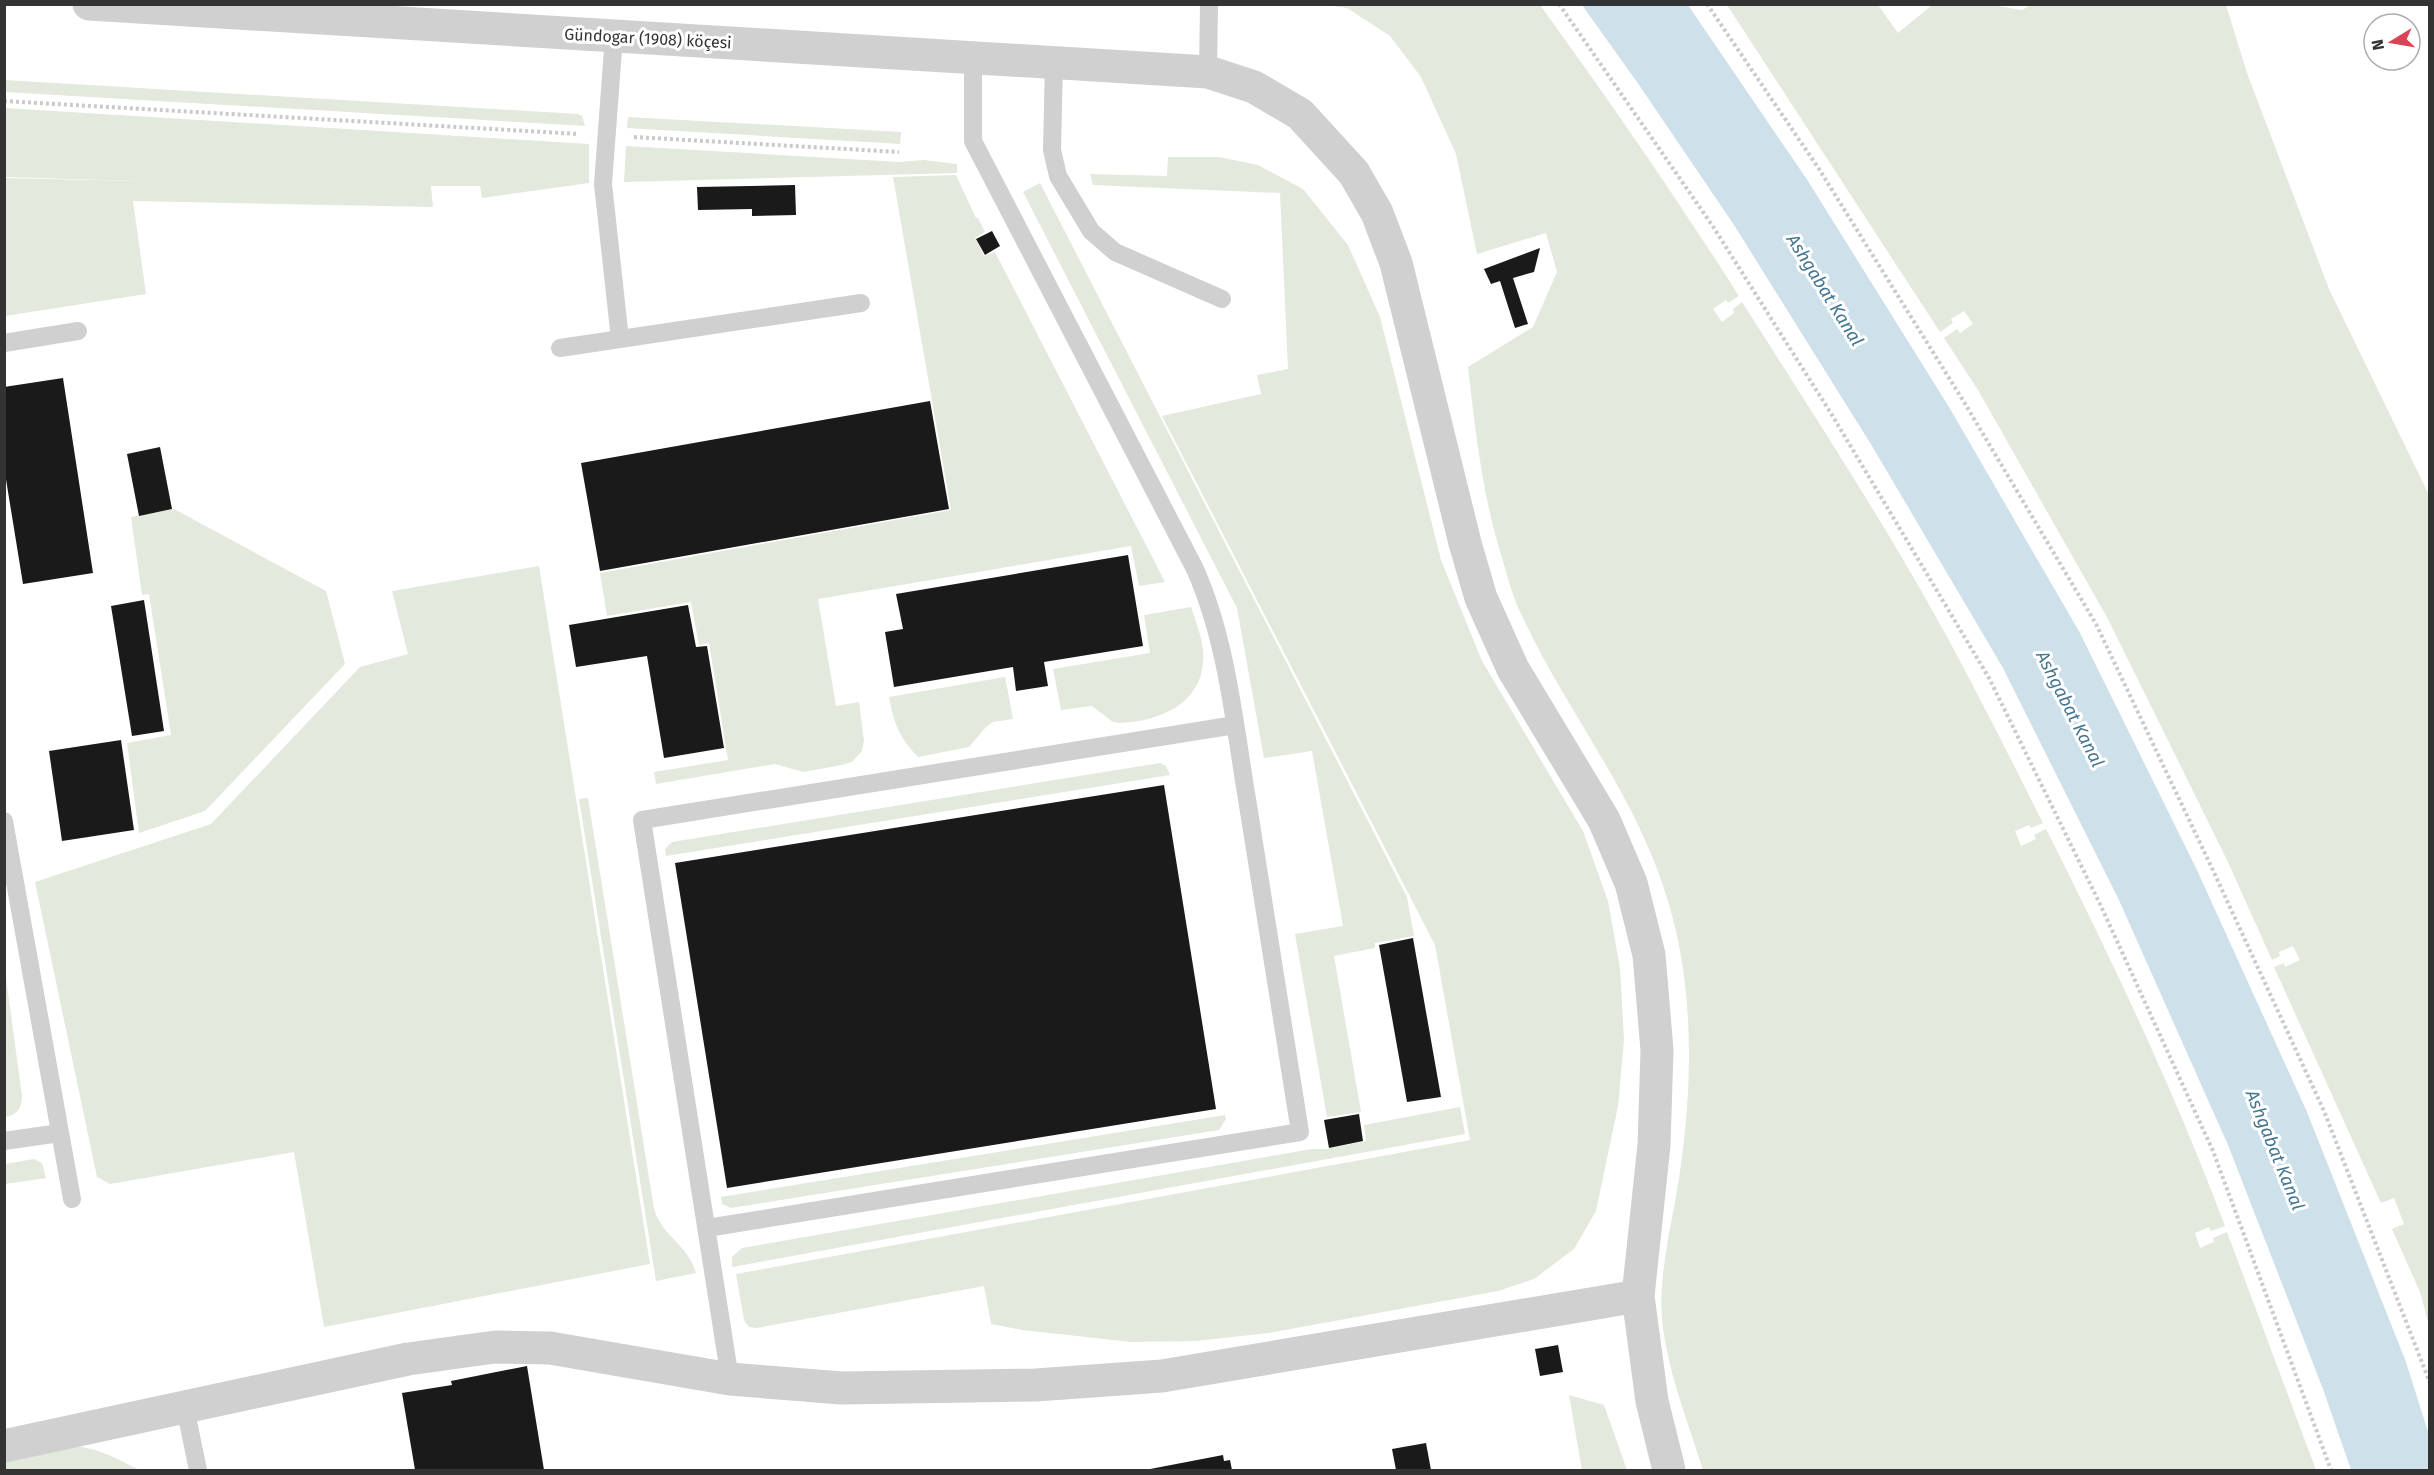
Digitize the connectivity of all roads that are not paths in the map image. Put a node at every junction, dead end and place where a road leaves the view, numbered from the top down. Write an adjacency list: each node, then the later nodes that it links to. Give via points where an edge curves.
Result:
1 (89, 4): 3 (street, Gündogar (1908) köçesi)
2 (1209, 4): 6 (lane)
3 (614, 36): 4 (street, Gündogar (1908) köçesi); 10 (lane, via 603,184)
4 (973, 57): 5 (street, Gündogar (1908) köçesi); 13 (lane, via 973,141 1209,600)
5 (1054, 62): 6 (street, Gündogar (1908) köçesi); 7 (lane, via 1052,150 1058,177 1091,231 1115,252)
6 (1208, 72): 20 (street, Gündogar (1908) köçesi, via 1254,87 1300,114 1354,173 1377,213 1396,263 1481,598 1514,669 1604,820 1630,883 1649,956 1657,1050 1654,1145)
7 (1222, 299)
8 (861, 303): 10 (lane)
9 (78, 331): 11 (lane)
10 (620, 339): 12 (lane)
11 (4, 343)
12 (560, 348)
13 (1235, 725): 19 (lane, via 1300,1132); 19 (lane, via 642,820)
14 (4, 821): 15 (lane)
15 (9, 878): 16 (lane)
16 (60, 1134): 17 (lane); 18 (lane)
17 (4, 1141)
18 (72, 1199)
19 (707, 1228): 21 (lane)
20 (1638, 1296): 21 (street, via 1162,1376 1036,1385 841,1388); 25 (street, Gündogar (1908) köçesi, via 1652,1401)
21 (730, 1379): 22 (street, via 550,1348 495,1347 408,1359)
22 (185, 1407): 23 (street); 24 (lane)
23 (4, 1446)
24 (198, 1470)
25 (1669, 1470)

